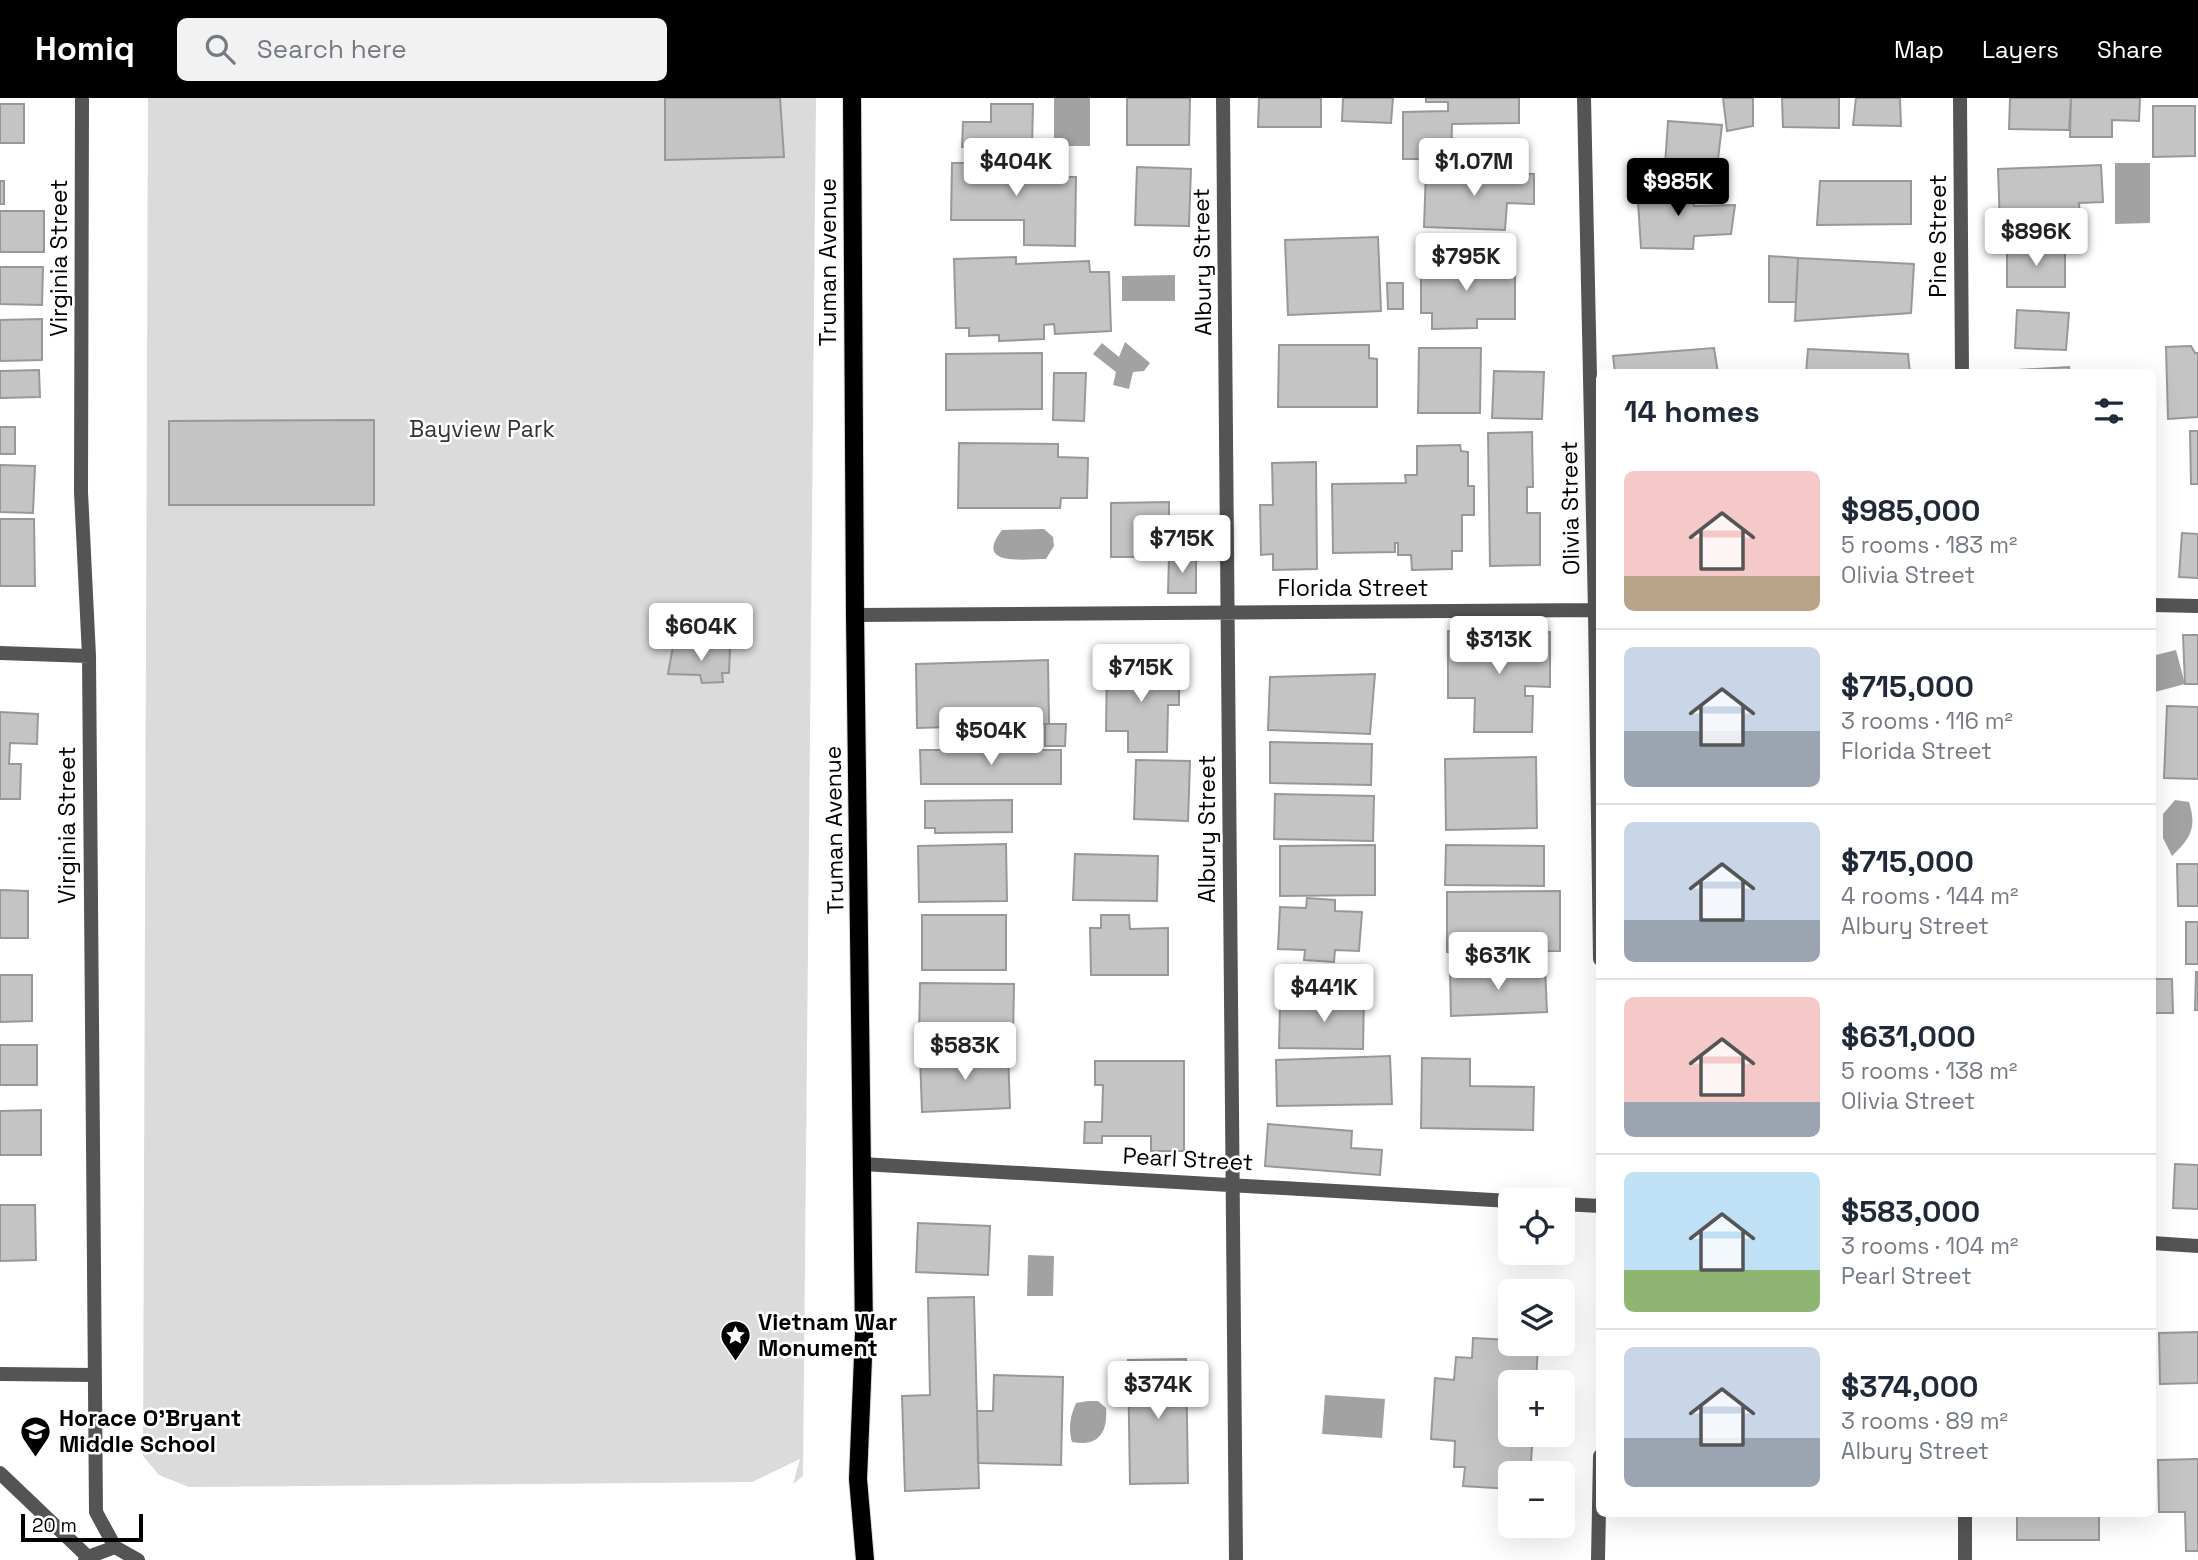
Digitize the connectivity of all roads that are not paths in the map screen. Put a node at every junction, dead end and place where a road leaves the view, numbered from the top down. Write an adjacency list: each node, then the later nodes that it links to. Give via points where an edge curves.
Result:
1 (82, 98): 14 (street, Virginia Street, via 80,492)
2 (852, 98): 12 (main road, Truman Avenue)
3 (1223, 98): 11 (street, Albury Street)
4 (1584, 98): 7 (street, Olivia Street)
5 (1960, 98): 6 (street, Pine Street)
6 (1962, 369)
7 (1596, 571)
8 (2156, 606): 9 (street)
9 (2198, 606)
10 (1596, 610): 11 (street, Florida Street)
11 (1228, 612): 12 (street, Florida Street); 16 (street, Albury Street)
12 (855, 615): 15 (main road, Truman Avenue)
13 (0, 653): 14 (street)
14 (89, 656): 23 (street, Virginia Street)
15 (862, 1164): 16 (street, Pearl Street); 30 (main road, Truman Avenue, via 864,1333 858,1479)
16 (1233, 1185): 17 (street, Pearl Street); 31 (street, Albury Street)
17 (1498, 1200)
18 (1575, 1205): 19 (street)
19 (1596, 1206)
20 (2156, 1243): 21 (street)
21 (2198, 1246)
22 (0, 1374): 23 (street)
23 (95, 1375): 27 (street, Virginia Street, via 96,1512)
24 (0, 1473): 28 (street)
25 (1599, 1517): 32 (street)
26 (1965, 1517): 33 (street)
27 (115, 1548): 28 (street); 29 (street)
28 (87, 1559)
29 (138, 1560)
30 (865, 1560)
31 (1236, 1560)
32 (1598, 1560)
33 (1965, 1560)

